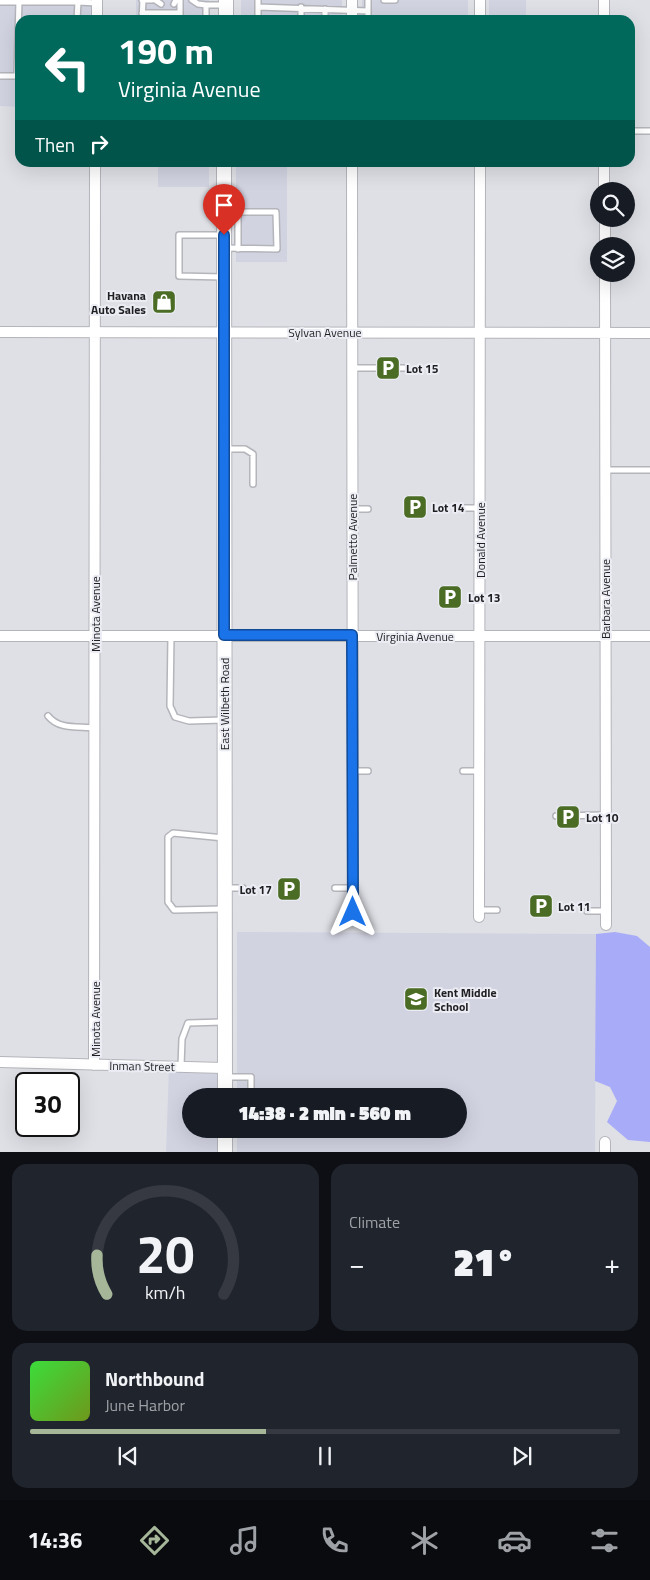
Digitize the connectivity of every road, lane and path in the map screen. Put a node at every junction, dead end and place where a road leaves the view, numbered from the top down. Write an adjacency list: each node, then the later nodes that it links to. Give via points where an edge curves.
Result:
1 (19, 0): 13 (lane); 14 (lane); 27 (lane)
2 (142, 0): 3 (lane); 25 (lane)
3 (153, 0): 16 (lane)
4 (192, 0): 18 (lane)
5 (258, 0): 20 (lane)
6 (292, 0): 19 (lane)
7 (368, 0): 24 (lane)
8 (384, 0): 9 (lane)
9 (395, 0)
10 (480, 0): 35 (street)
11 (604, 0): 36 (street)
12 (97, 1): 14 (lane); 29 (street)
13 (0, 2)
14 (78, 2): 28 (lane)
15 (226, 3): 18 (lane)
16 (161, 4)
17 (174, 4): 26 (lane, via 180,0)
18 (206, 5): 30 (lane)
19 (292, 7): 20 (lane); 21 (lane)
20 (258, 8): 31 (lane)
21 (301, 8): 22 (lane); 32 (lane)
22 (325, 9): 23 (lane); 33 (lane)
23 (352, 10): 24 (lane)
24 (368, 11): 34 (lane)
25 (142, 13): 26 (lane)
26 (180, 13)
27 (19, 15)
28 (77, 15)
29 (97, 15)
30 (206, 15)
31 (258, 15)
32 (301, 15)
33 (325, 15)
34 (368, 15)
35 (480, 15)
36 (604, 15)
37 (0, 76): 38 (lane)
38 (15, 76)
39 (635, 131): 40 (lane)
40 (650, 131)
41 (95, 167): 53 (street, Minota Avenue)
42 (224, 167): 47 (main road, East Wilbeth Road)
43 (352, 167): 55 (street, Palmetto Avenue)
44 (480, 167): 56 (street, Donald Avenue)
45 (604, 167): 46 (street)
46 (604, 182)
47 (224, 242): 48 (lane); 49 (main road, East Wilbeth Road); 49 (lane, via 179,235 179,276)
48 (238, 248): 48 (lane, via 276,249 276,212 238,212)
49 (224, 277): 54 (main road, East Wilbeth Road)
50 (604, 282): 51 (street, Barbara Avenue)
51 (605, 331): 56 (street, Sylvan Avenue); 57 (street, Sylvan Avenue); 61 (street, Barbara Avenue)
52 (0, 332): 53 (street, Sylvan Avenue)
53 (94, 332): 54 (street, Sylvan Avenue); 71 (street, Minota Avenue)
54 (224, 332): 55 (street, Sylvan Avenue); 60 (main road, East Wilbeth Road)
55 (352, 332): 56 (street, Sylvan Avenue); 58 (street, Palmetto Avenue)
56 (480, 332): 65 (street, Donald Avenue)
57 (650, 333)
58 (352, 368): 59 (lane); 66 (street, Palmetto Avenue)
59 (404, 368)
60 (224, 450): 63 (lane, via 245,449 252,454); 68 (main road, East Wilbeth Road)
61 (605, 470): 62 (lane); 75 (street, Barbara Avenue)
62 (650, 470)
63 (253, 484)
64 (463, 508): 65 (lane)
65 (480, 508): 73 (street, Donald Avenue)
66 (352, 509): 67 (lane); 69 (street, Palmetto Avenue)
67 (368, 509)
68 (224, 635): 69 (street, Virginia Avenue); 72 (street, Virginia Avenue); 77 (main road, East Wilbeth Road)
69 (352, 635): 73 (street, Virginia Avenue); 79 (street, Palmetto Avenue)
70 (0, 636): 71 (street, Virginia Avenue)
71 (95, 636): 72 (street, Virginia Avenue); 78 (street, Minota Avenue)
72 (171, 636): 77 (lane, via 170,706 175,717 190,721)
73 (480, 636): 75 (street, Virginia Avenue); 82 (street, Donald Avenue)
74 (650, 636): 75 (street, Virginia Avenue)
75 (605, 637): 83 (street, Barbara Avenue)
76 (48, 716): 78 (lane, via 60,726)
77 (224, 720): 85 (main road, East Wilbeth Road)
78 (95, 728): 99 (street, Minota Avenue)
79 (353, 771): 80 (lane); 89 (street, Palmetto Avenue)
80 (368, 771)
81 (463, 772): 82 (lane)
82 (479, 772): 95 (street, Donald Avenue)
83 (605, 815): 84 (lane); 94 (street, Barbara Avenue)
84 (556, 816)
85 (224, 838): 86 (main road, East Wilbeth Road); 90 (lane, via 173,834 168,837 168,902 174,910)
86 (224, 888): 87 (lane); 90 (main road, East Wilbeth Road)
87 (242, 888)
88 (335, 888): 89 (lane)
89 (353, 888): 93 (street, Palmetto Avenue)
90 (224, 909): 97 (main road, East Wilbeth Road)
91 (497, 910): 95 (lane)
92 (587, 911): 94 (lane)
93 (353, 912)
94 (606, 912): 96 (street, Barbara Avenue)
95 (479, 914)
96 (606, 925)
97 (224, 1022): 100 (lane, via 188,1023 182,1039); 101 (main road, East Wilbeth Road)
98 (0, 1062): 99 (street, Inman Street)
99 (94, 1064): 100 (street, Inman Street)
100 (181, 1066): 101 (street, Inman Street)
101 (224, 1072): 102 (main road, East Wilbeth Road); 103 (lane, via 251,1077)
102 (225, 1088)
103 (251, 1088)
104 (225, 1138): 105 (main road)
105 (225, 1152)

